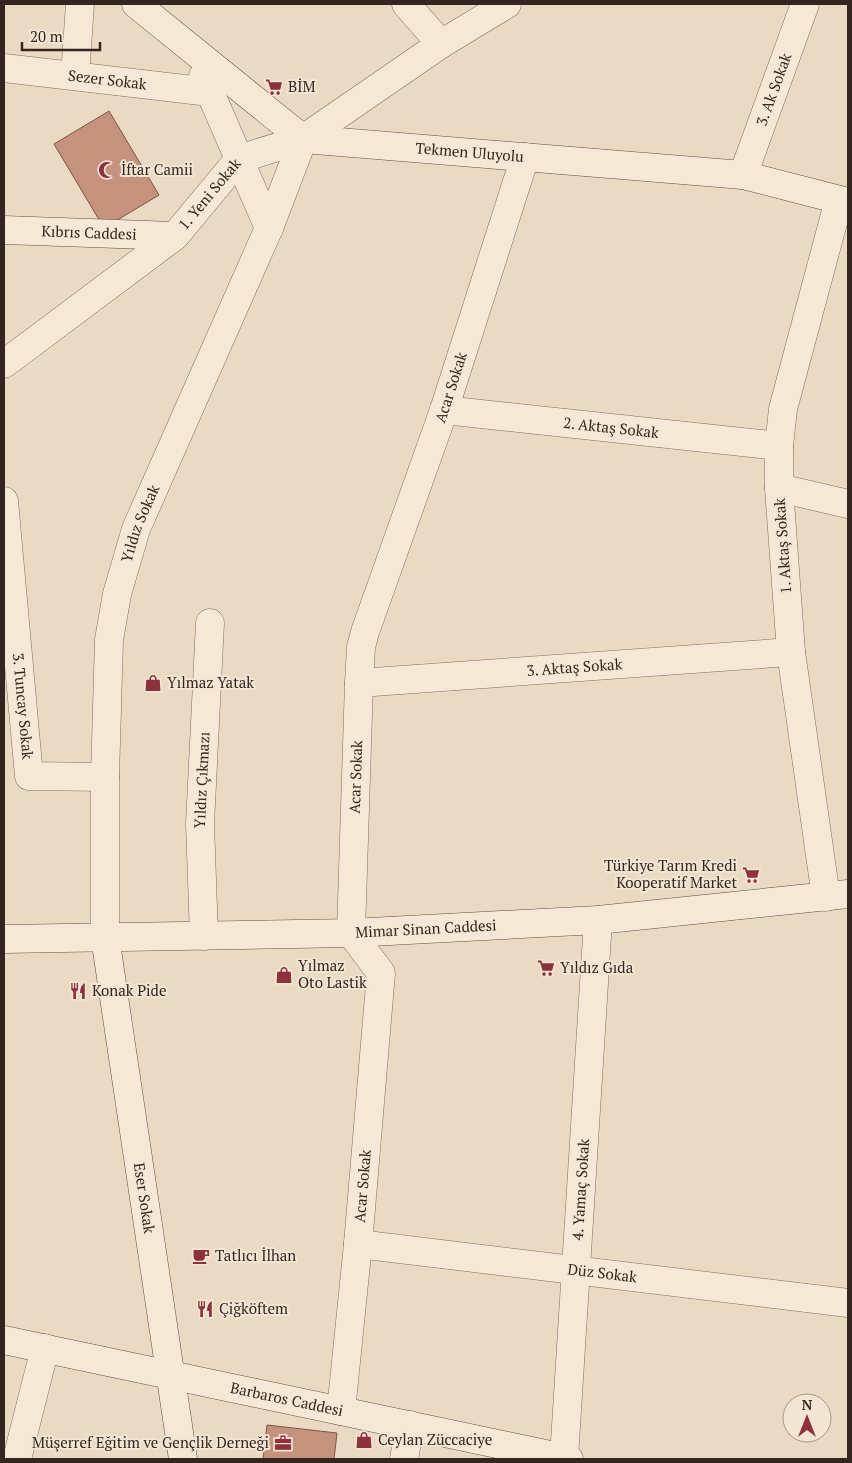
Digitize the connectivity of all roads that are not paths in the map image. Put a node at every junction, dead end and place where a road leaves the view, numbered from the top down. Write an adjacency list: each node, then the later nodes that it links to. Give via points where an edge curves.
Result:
1 (80, 4): 9 (street)
2 (136, 4): 7 (street)
3 (406, 4): 6 (street)
4 (507, 4): 6 (street, 1. Yeni Sokak)
5 (804, 4): 14 (street, 3. Ak Sokak)
6 (442, 44): 11 (street, 1. Yeni Sokak)
7 (192, 49): 10 (street); 11 (street)
8 (4, 68): 9 (street, Sezer Sokak)
9 (75, 76): 10 (street, Sezer Sokak)
10 (210, 92): 13 (street)
11 (303, 139): 12 (street, Tekmen Uluyolu); 13 (street, 1. Yeni Sokak); 16 (street, Yıldız Sokak)
12 (525, 157): 14 (street, Tekmen Uluyolu); 20 (street, Acar Sokak)
13 (239, 158): 16 (street); 18 (street, 1. Yeni Sokak)
14 (743, 175): 15 (street, Tekmen Uluyolu)
15 (844, 201): 21 (street, 1. Aktaş Sokak, via 783,409)
16 (269, 228): 28 (street, Yıldız Sokak, via 136,529 117,594 109,640)
17 (4, 230): 18 (street, Kıbrıs Caddesi)
18 (175, 236): 19 (street, 1. Yeni Sokak)
19 (4, 364)
20 (444, 410): 21 (street, 2. Aktaş Sokak); 27 (street, Acar Sokak, via 365,632)
21 (779, 446): 22 (street, 1. Aktaş Sokak)
22 (779, 488): 24 (street); 26 (street, 1. Aktaş Sokak)
23 (4, 501): 28 (street, 3. Tuncay Sokak, via 29,776)
24 (848, 504)
25 (210, 623): 32 (street, Yıldız Çıkmazı, via 200,824)
26 (790, 652): 27 (street, 3. Aktaş Sokak); 29 (street, 1. Aktaş Sokak)
27 (359, 683): 31 (street, Acar Sokak)
28 (105, 776): 33 (street, Yıldız Sokak)
29 (837, 896): 30 (street, Mimar Sinan Caddesi)
30 (598, 920): 31 (street, Mimar Sinan Caddesi); 36 (street, 4. Yamaç Sokak)
31 (351, 933): 32 (street, Mimar Sinan Caddesi); 35 (street, Acar Sokak, via 381,973)
32 (204, 936): 33 (street, Mimar Sinan Caddesi)
33 (105, 937): 34 (street, Mimar Sinan Caddesi); 40 (street, Eser Sokak)
34 (4, 939)
35 (358, 1244): 36 (street, Düz Sokak); 41 (street, Acar Sokak)
36 (576, 1270): 37 (street, Düz Sokak); 46 (street, 4. Yamaç Sokak)
37 (848, 1303)
38 (4, 1340): 39 (street, Barbaros Caddesi)
39 (45, 1348): 40 (street, Barbaros Caddesi); 43 (street)
40 (170, 1374): 41 (street, Barbaros Caddesi); 44 (street, Eser Sokak)
41 (341, 1412): 42 (street, Barbaros Caddesi)
42 (410, 1425): 45 (street); 46 (street, Barbaros Caddesi)
43 (17, 1459)
44 (183, 1459)
45 (404, 1459)
46 (567, 1459)

